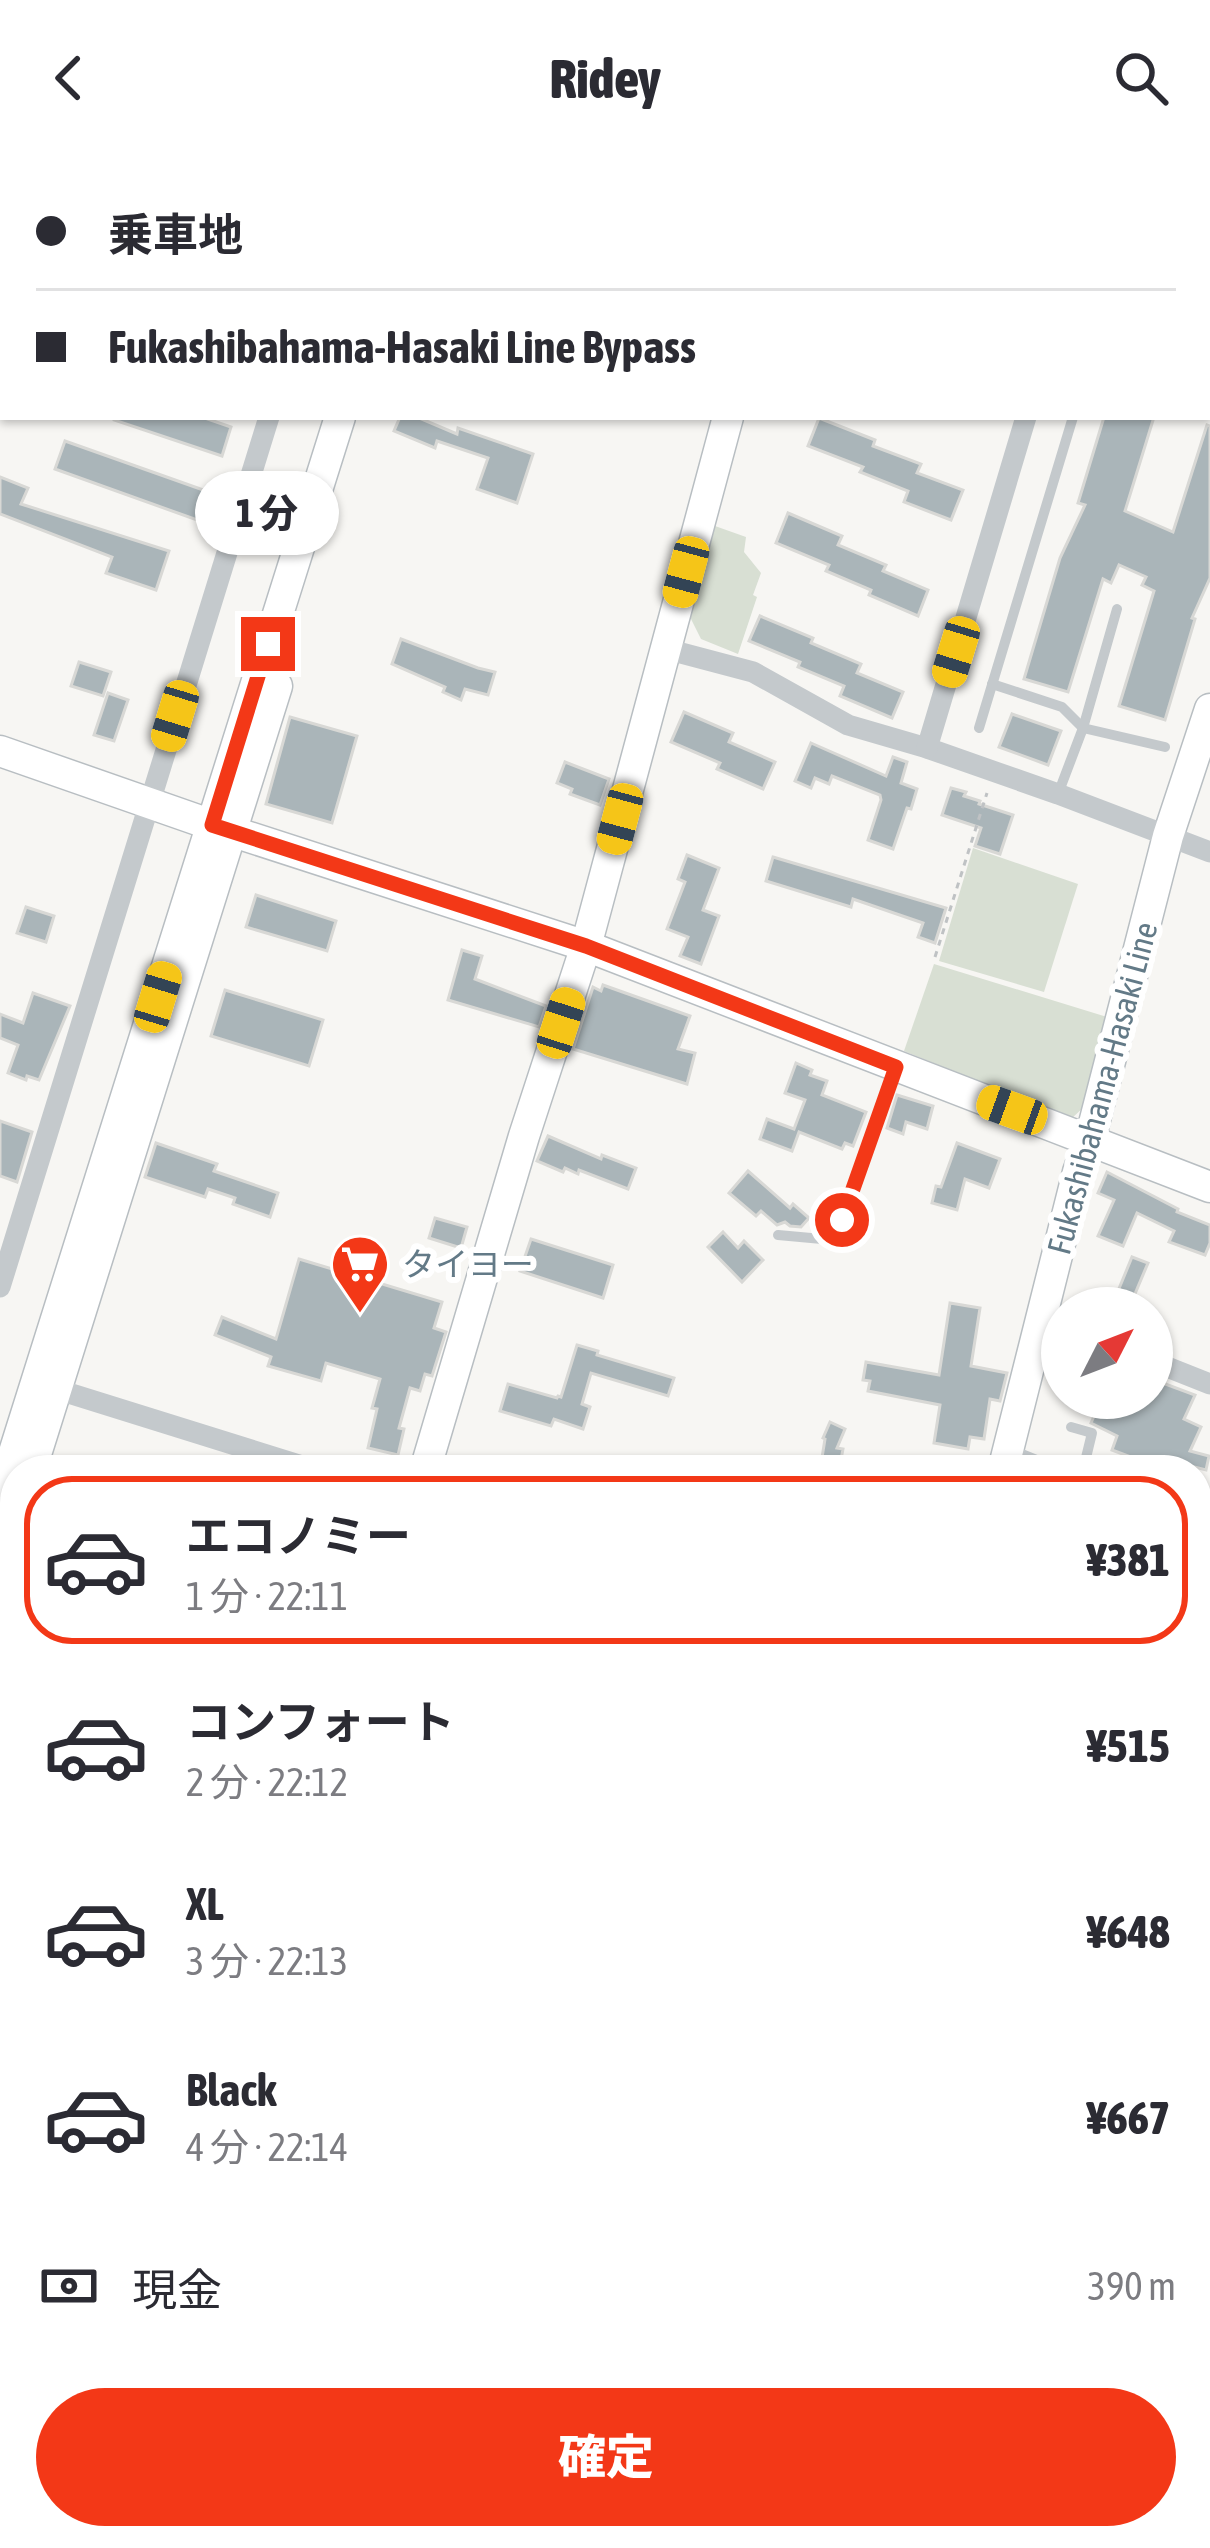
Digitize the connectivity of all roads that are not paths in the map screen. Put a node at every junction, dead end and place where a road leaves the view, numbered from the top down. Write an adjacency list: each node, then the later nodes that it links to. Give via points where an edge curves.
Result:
1 (267, 420): 17 (street)
2 (339, 420): 18 (main road)
3 (360, 420): 18 (main road)
4 (727, 420): 8 (main road)
5 (1025, 420): 14 (street)
6 (1072, 420): 9 (lane)
7 (1117, 609): 12 (lane)
8 (666, 650): 14 (street, via 753,672 848,725); 21 (main road)
9 (992, 684): 11 (lane); 12 (lane, via 1062,707)
10 (1210, 709): 19 (main road, Fukashibahama-Hasaki Line)
11 (979, 728)
12 (1083, 728): 13 (lane); 16 (lane)
13 (1165, 747)
14 (927, 748): 16 (street)
15 (0, 751): 17 (main road)
16 (1058, 794): 19 (street)
17 (148, 802): 18 (main road); 26 (street)
18 (222, 828): 21 (main road); 31 (main road)
19 (1168, 836): 20 (street); 23 (main road, Fukashibahama-Hasaki Line)
20 (1210, 853)
21 (586, 946): 22 (main road); 36 (main road)
22 (896, 1067): 23 (main road); 25 (lane, via 842,1220 822,1239)
23 (1090, 1139): 24 (main road); 27 (main road, Fukashibahama-Hasaki Line)
24 (1210, 1187)
25 (778, 1235)
26 (0, 1287)
27 (1058, 1287)
28 (1041, 1354): 37 (main road, Fukashibahama-Hasaki Line)
29 (1173, 1369): 30 (street)
30 (1210, 1384)
31 (46, 1386): 33 (main road); 34 (main road); 35 (street)
32 (1071, 1427): 38 (lane, via 1092,1433)
33 (17, 1455)
34 (34, 1455)
35 (267, 1455)
36 (429, 1455)
37 (1007, 1455)
38 (1087, 1455)

